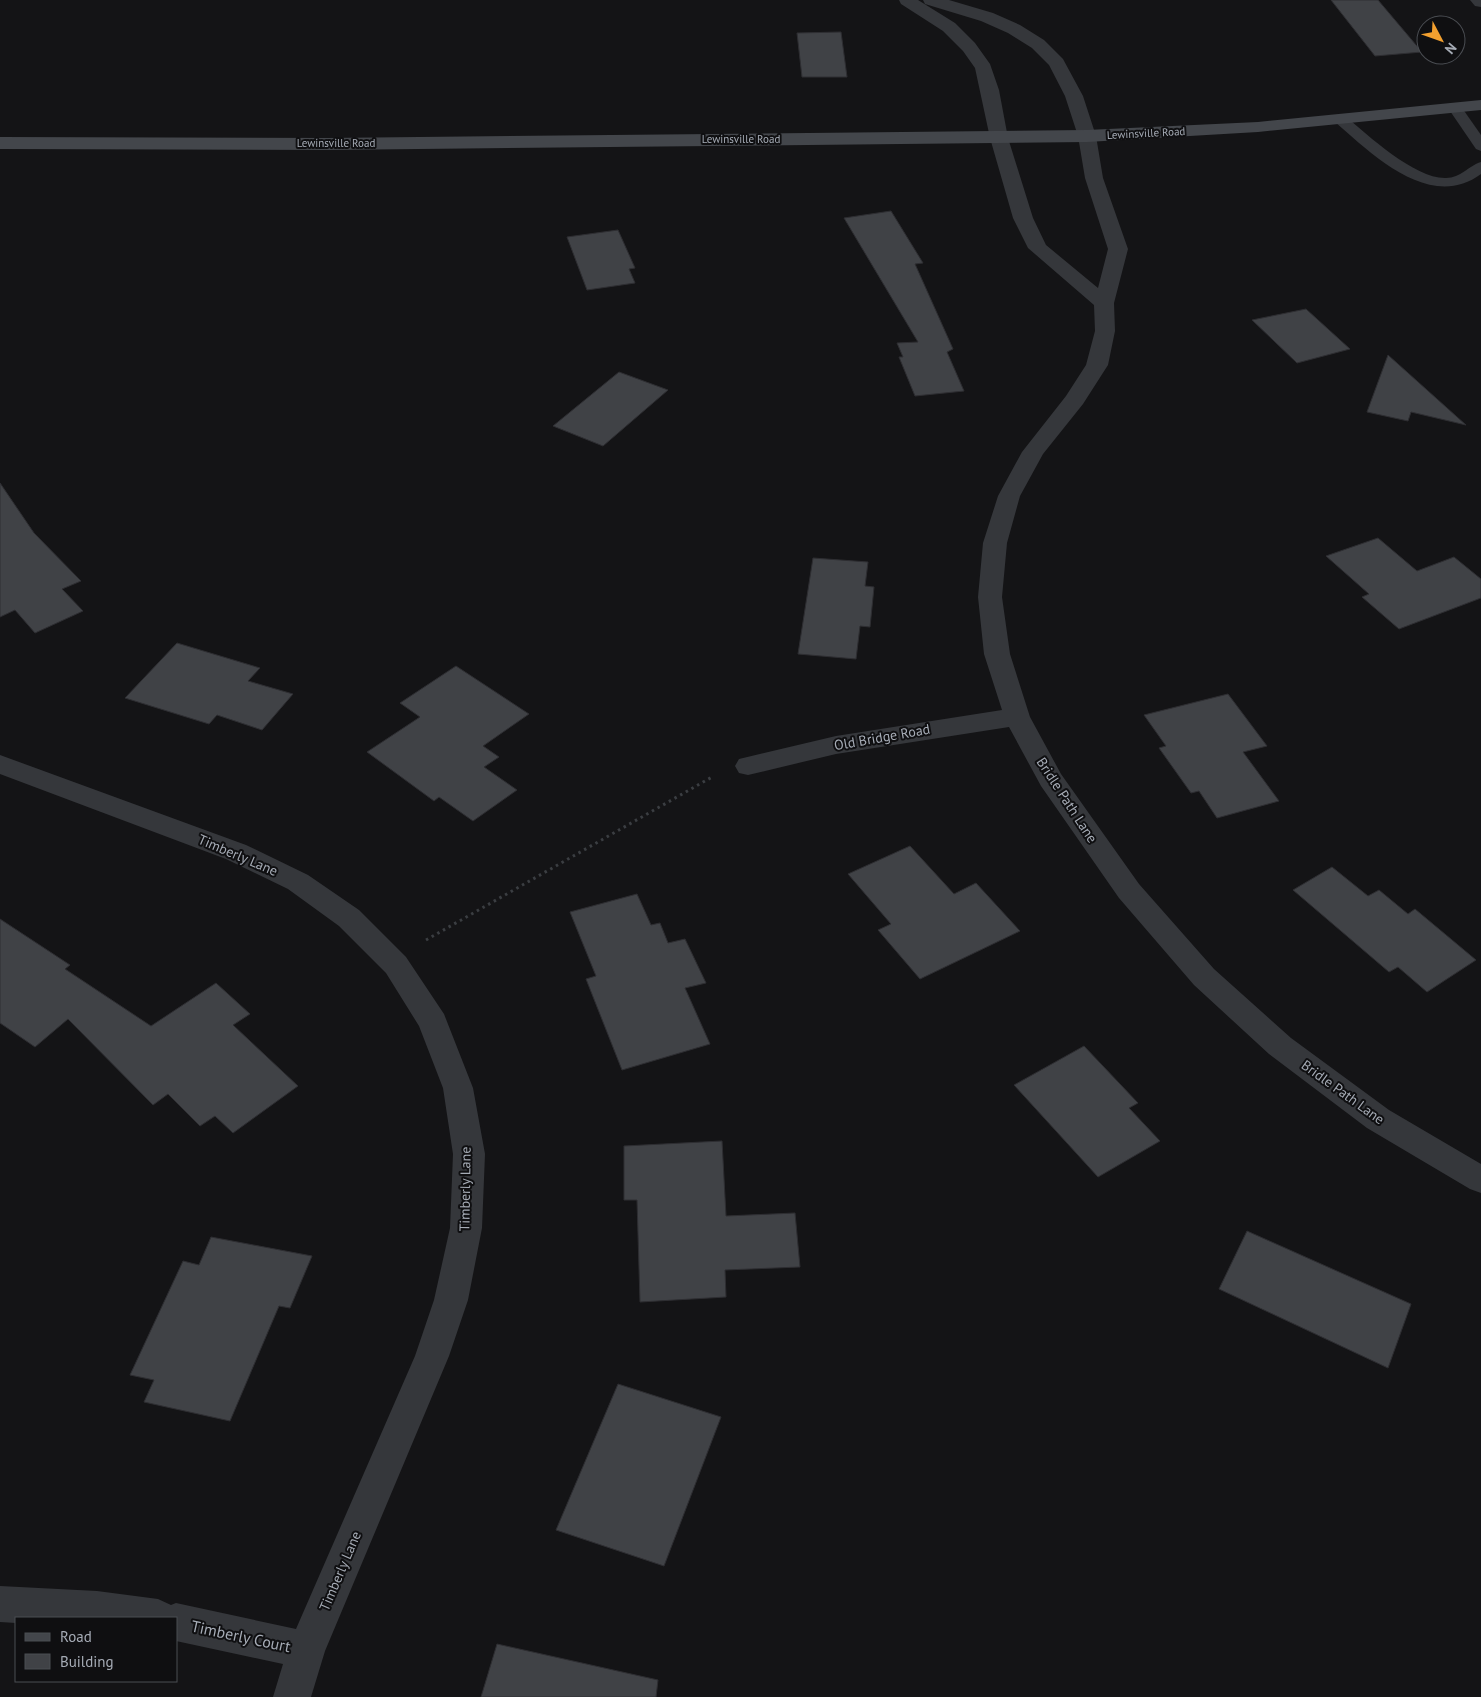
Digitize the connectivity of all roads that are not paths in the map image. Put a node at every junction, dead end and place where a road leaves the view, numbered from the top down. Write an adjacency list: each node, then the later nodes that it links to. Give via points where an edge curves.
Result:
1 (907, 0): 7 (street, via 949,27 984,68)
2 (931, 0): 6 (street, Bridle Path Lane, via 987,17 1038,44 1057,62 1074,96)
3 (1481, 105): 4 (main road, Lewinsville Road)
4 (1455, 108): 5 (main road, Lewinsville Road); 9 (lane)
5 (1340, 120): 6 (main road, Lewinsville Road); 10 (lane, via 1386,157 1426,180 1450,183 1474,176)
6 (1087, 136): 7 (main road, Lewinsville Road); 11 (street, Bridle Path Lane, via 1094,178 1118,249)
7 (999, 138): 8 (main road, Lewinsville Road, via 715,138 328,144); 11 (street, via 1023,218 1038,248)
8 (0, 143)
9 (1481, 146)
10 (1481, 168)
11 (1104, 303): 12 (street, Bridle Path Lane, via 1105,331 1097,365 1033,452 1009,496 995,543 990,598 997,654)
12 (1017, 717): 14 (street, Old Bridge Road, via 836,745); 15 (street, Bridle Path Lane, via 1050,779 1129,891 1204,977 1280,1046 1378,1119)
13 (0, 764): 19 (street, Timberly Lane, via 236,852 298,882 349,918 392,961 433,1022 458,1088 469,1154 466,1228 452,1300 432,1356)
14 (748, 766)
15 (1481, 1180)
16 (0, 1604): 17 (street, via 96,1609)
17 (151, 1617)
18 (178, 1622): 19 (street, Timberly Court)
19 (306, 1650): 20 (street, Timberly Lane)
20 (292, 1697)

